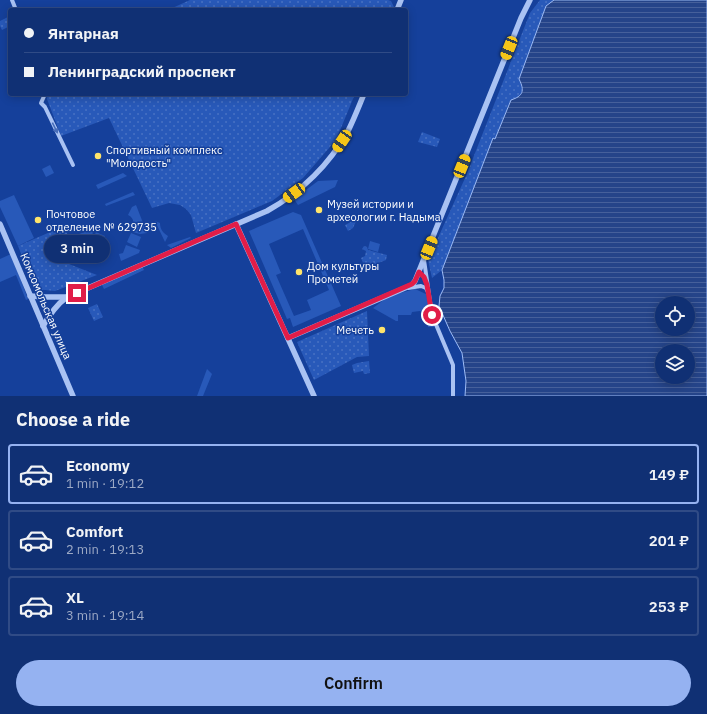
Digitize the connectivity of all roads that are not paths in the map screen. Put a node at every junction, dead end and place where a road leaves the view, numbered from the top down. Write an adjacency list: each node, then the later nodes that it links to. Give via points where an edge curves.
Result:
1 (530, 0): 7 (street)
2 (44, 96): 4 (street, one-way to 4, via 40,103)
3 (363, 96): 6 (street, via 342,141 313,177 281,203)
4 (73, 165)
5 (0, 224): 12 (street, Комсомольская улица)
6 (236, 224): 13 (street); 15 (street)
7 (424, 260): 8 (street); 9 (street)
8 (419, 272): 9 (street); 10 (street, via 414,283)
9 (427, 285): 11 (street)
10 (404, 288): 11 (street, via 421,286); 15 (street)
11 (428, 292): 18 (street, via 432,315 454,365)
12 (30, 296): 13 (street); 14 (street, Комсомольская улица)
13 (67, 297): 14 (street, via 60,302)
14 (43, 326): 16 (street, Комсомольская улица)
15 (288, 338): 17 (street)
16 (73, 396)
17 (314, 396)
18 (453, 396)

